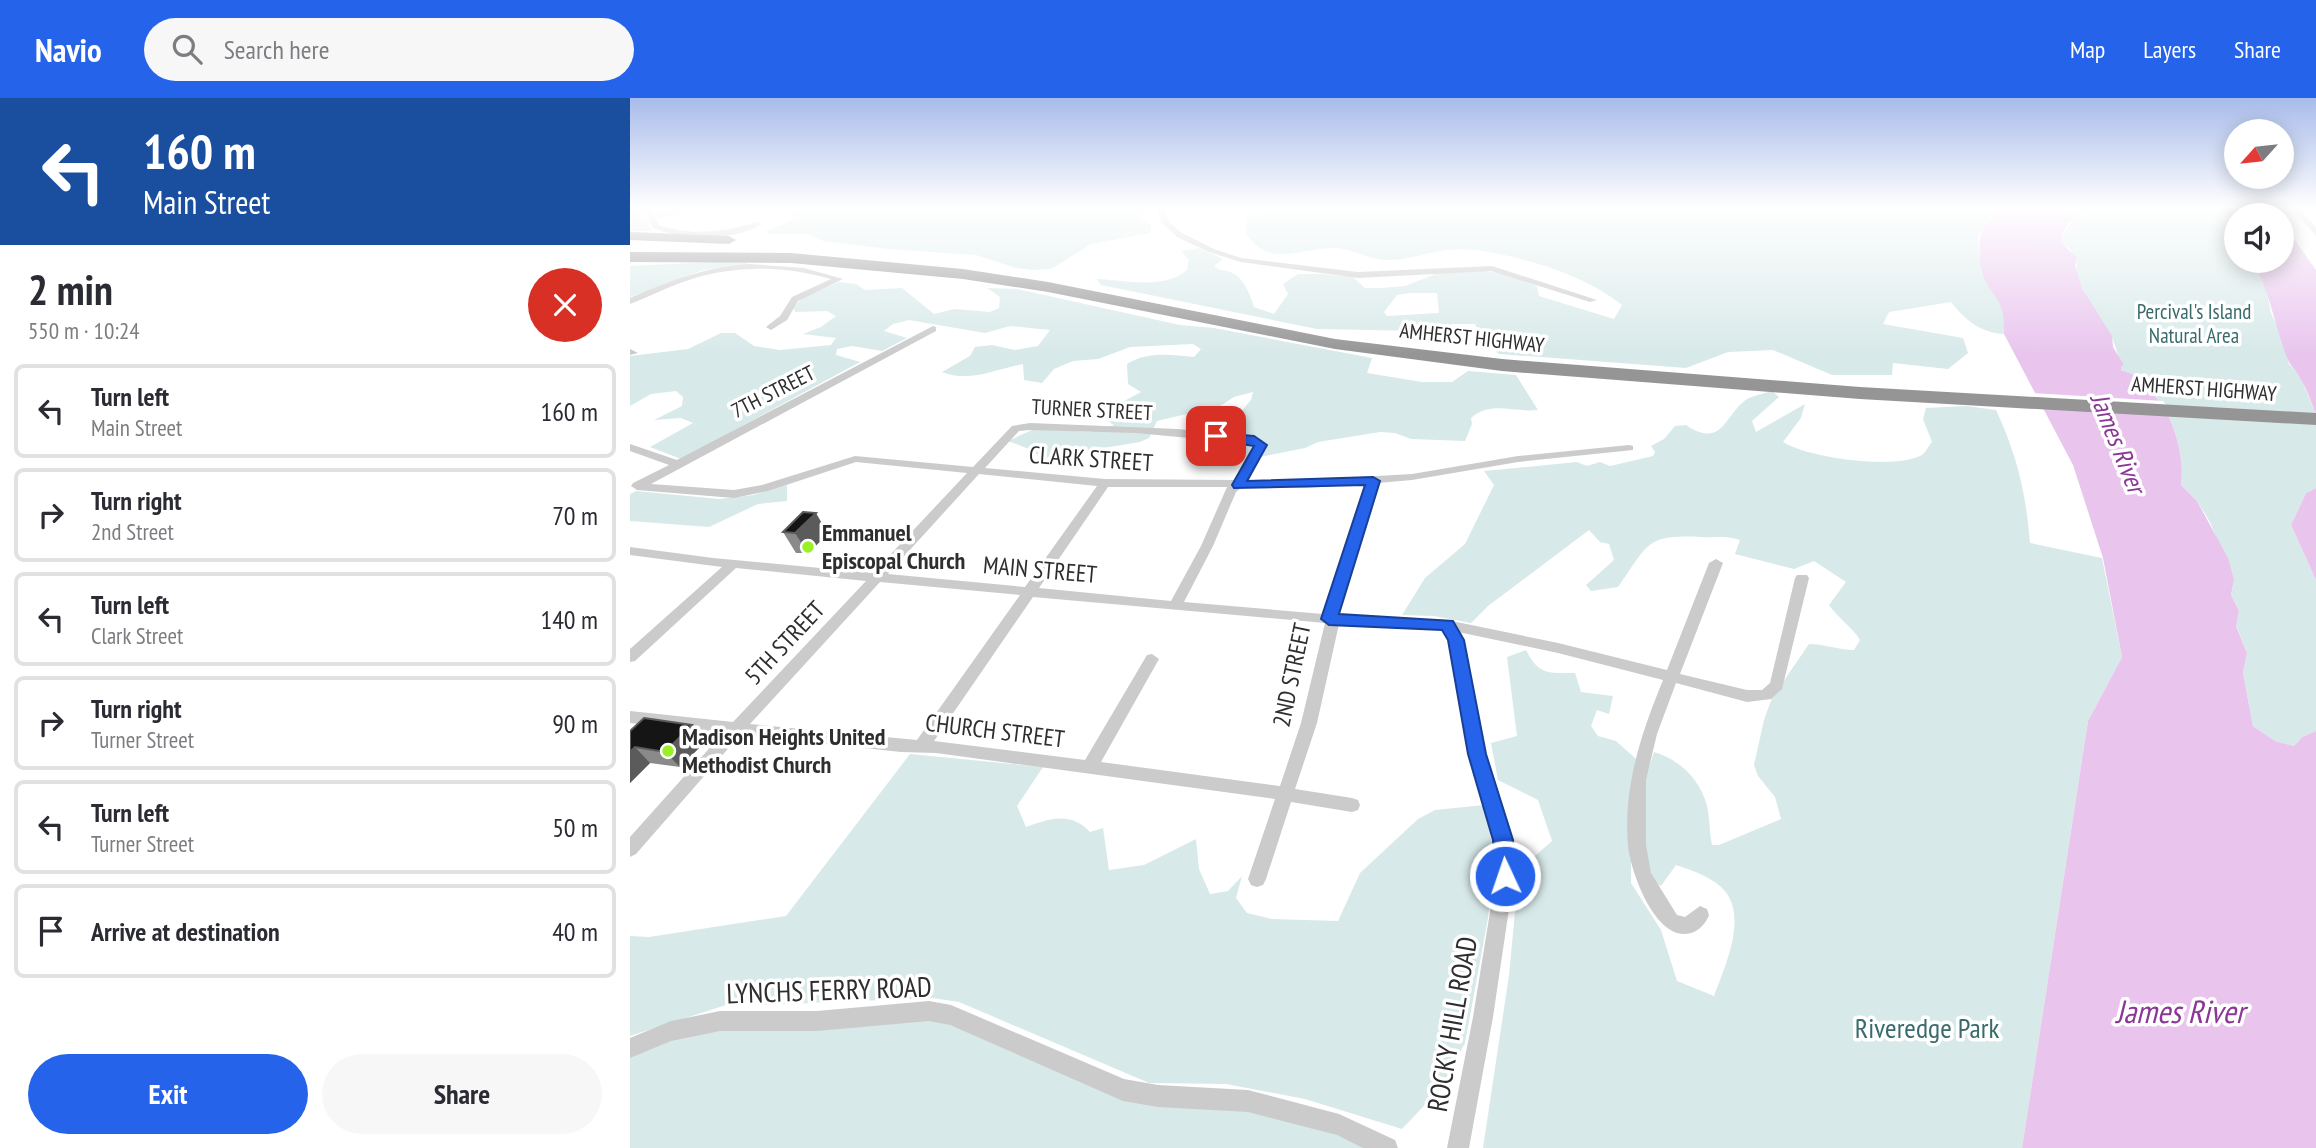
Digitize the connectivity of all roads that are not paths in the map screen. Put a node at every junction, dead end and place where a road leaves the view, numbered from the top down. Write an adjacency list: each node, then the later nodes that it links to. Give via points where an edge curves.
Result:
1 (823, 256): 7 (highway, AMHERST HIGHWAY)
2 (892, 256): 7 (highway)
3 (1228, 256): 8 (street, via 1347,274 1492,268)
4 (630, 257): 6 (highway, AMHERST HIGHWAY)
5 (630, 264): 6 (highway, via 736,260)
6 (875, 264): 12 (highway, AMHERST HIGHWAY, via 1009,281 1291,336 1433,358 1860,393)
7 (974, 270): 12 (highway, AMHERST HIGHWAY, via 1439,353)
8 (1593, 300)
9 (630, 301): 10 (street, via 719,270 775,267 839,279 795,299 784,318)
10 (771, 327)
11 (933, 329): 17 (street, 7TH STREET)
12 (1962, 394): 13 (highway, AMHERST HIGHWAY); 14 (highway, AMHERST HIGHWAY)
13 (2316, 411)
14 (2316, 419)
15 (630, 447): 17 (street)
16 (1629, 448): 19 (street, CLARK STREET)
17 (678, 464): 22 (street, 7TH STREET)
18 (975, 470): 20 (street, CLARK STREET); 21 (street, TURNER STREET, via 1021,426 1091,428 1254,440 1259,450); 22 (street, CLARK STREET, via 855,459 734,494); 26 (street, 5TH STREET)
19 (1373, 481): 21 (street, CLARK STREET); 30 (street, 2ND STREET)
20 (1105, 483): 21 (street, CLARK STREET); 28 (street)
21 (1238, 485): 29 (street, via 1231,489)
22 (634, 488)
23 (630, 551): 25 (street, MAIN STREET)
24 (1716, 563): 34 (street)
25 (733, 564): 26 (street, MAIN STREET); 32 (street)
26 (877, 578): 28 (street, MAIN STREET); 36 (street, 5TH STREET)
27 (1802, 578): 34 (street, MAIN STREET, via 1777,685 1766,695 1747,696)
28 (1031, 592): 29 (street, MAIN STREET); 37 (street)
29 (1176, 604): 30 (street, MAIN STREET)
30 (1329, 619): 31 (street, MAIN STREET); 39 (street, 2ND STREET, via 1333,626 1315,704)
31 (1447, 625): 34 (street, MAIN STREET); 46 (street, ROCKY HILL ROAD, via 1456,640 1477,754 1505,855 1483,1017)
32 (630, 657)
33 (1152, 659): 38 (street)
34 (1671, 675): 43 (street, via 1640,766 1638,858 1642,875 1670,921 1689,925)
35 (630, 717): 36 (street, CHURCH STREET)
36 (736, 729): 37 (street, CHURCH STREET); 41 (street, 5TH STREET)
37 (922, 746): 38 (street, CHURCH STREET)
38 (1090, 767): 39 (street, CHURCH STREET)
39 (1284, 794): 40 (street, CHURCH STREET); 42 (street, 2ND STREET)
40 (1352, 805)
41 (630, 849)
42 (1257, 880)
43 (1700, 915)
44 (630, 1048): 45 (street, LYNCHS FERRY ROAD, via 671,1031 720,1021 817,1021 929,1011 951,1016 1123,1090 1248,1101 1339,1125)
45 (1387, 1148)
46 (1458, 1148)

